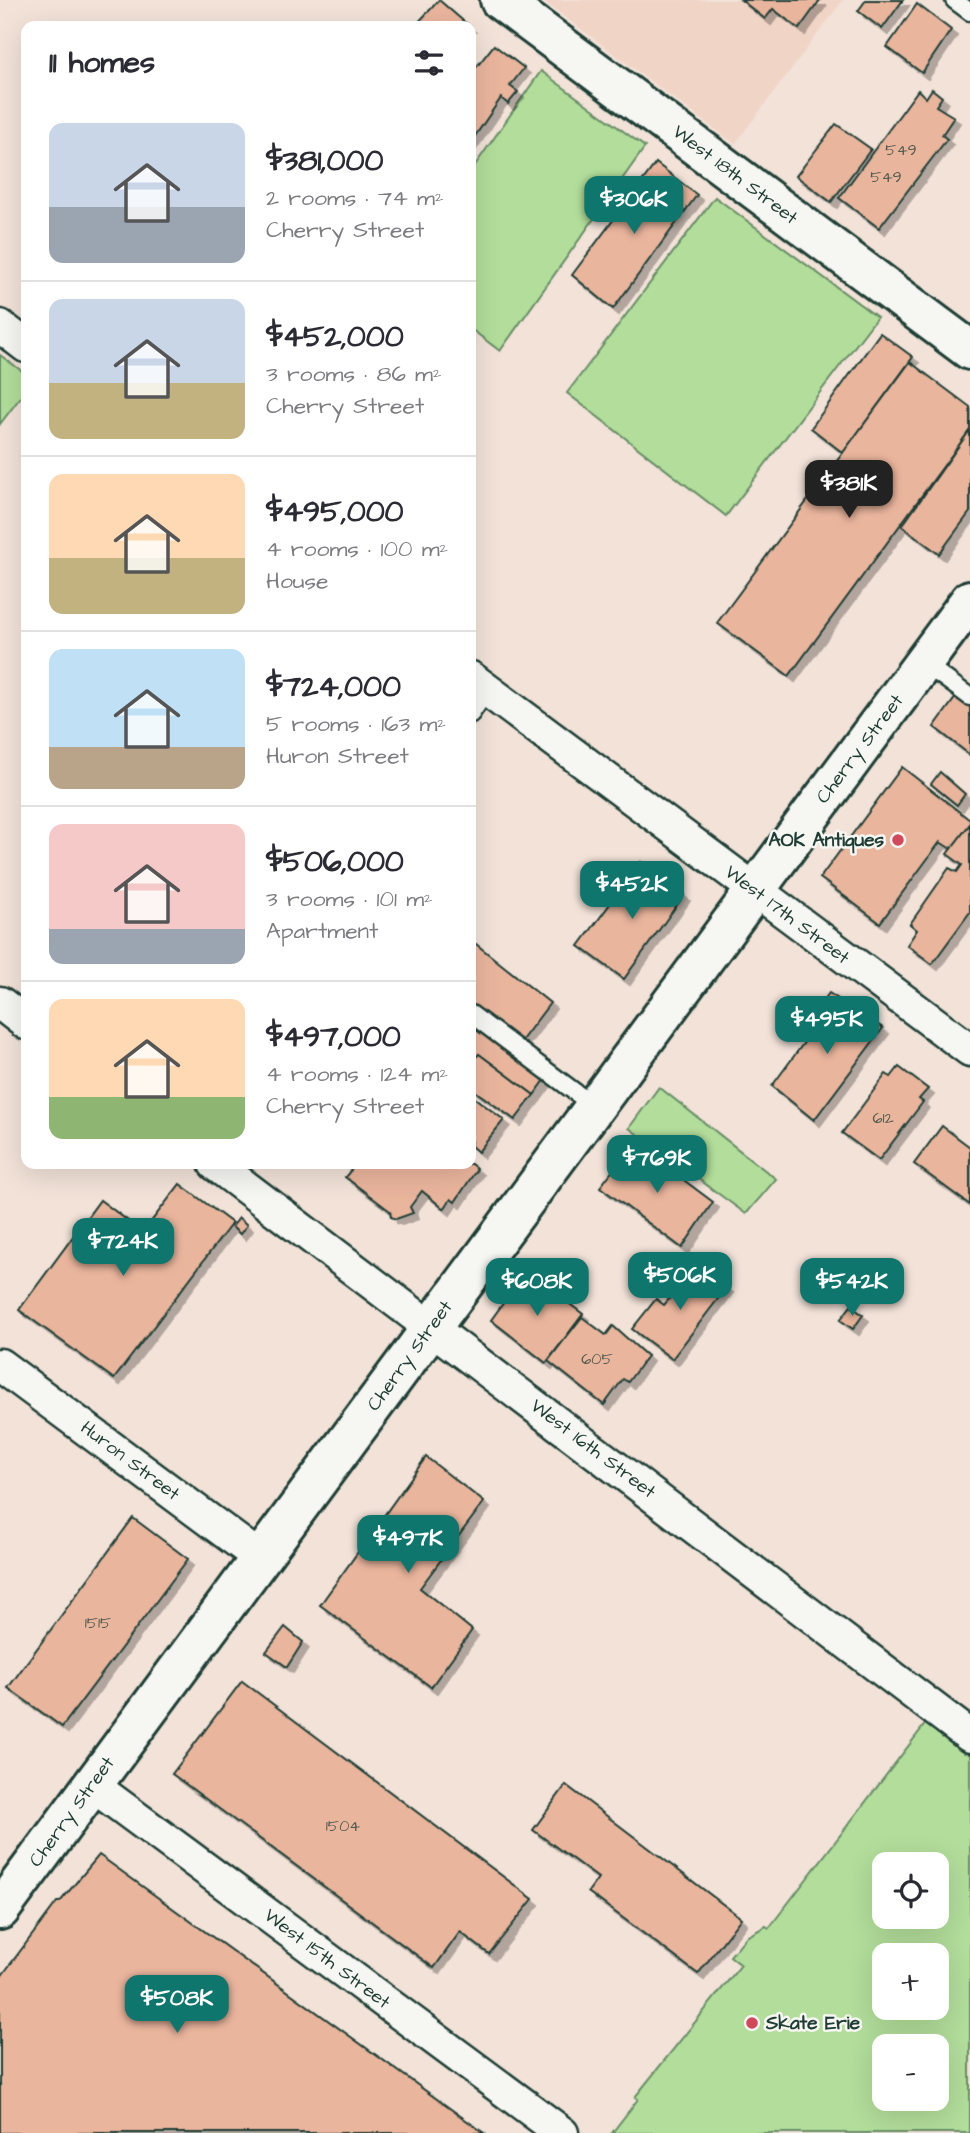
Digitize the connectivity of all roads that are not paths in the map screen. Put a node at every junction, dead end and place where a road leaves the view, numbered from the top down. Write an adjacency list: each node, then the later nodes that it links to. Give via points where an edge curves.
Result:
1 (500, 0): 6 (street, West 18th Street)
2 (954, 0): 3 (lane)
3 (970, 12)
4 (0, 326): 5 (street)
5 (21, 342)
6 (970, 350)
7 (970, 600): 8 (street, Cherry Street)
8 (924, 663): 10 (lane); 11 (street, Cherry Street)
9 (476, 694): 11 (street, West 17th Street)
10 (970, 697)
11 (755, 890): 15 (street, West 17th Street); 16 (street, Cherry Street)
12 (0, 1003): 14 (street)
13 (476, 1018): 16 (lane)
14 (21, 1019)
15 (970, 1050)
16 (595, 1107): 18 (street, Cherry Street)
17 (222, 1169): 18 (street, West 16th Street)
18 (432, 1326): 20 (street, Cherry Street); 21 (street, West 16th Street)
19 (0, 1364): 20 (street, Huron Street)
20 (260, 1558): 22 (street, Cherry Street)
21 (970, 1736)
22 (92, 1785): 23 (street, Cherry Street); 24 (street, West 15th Street)
23 (0, 1910)
24 (562, 2133)

